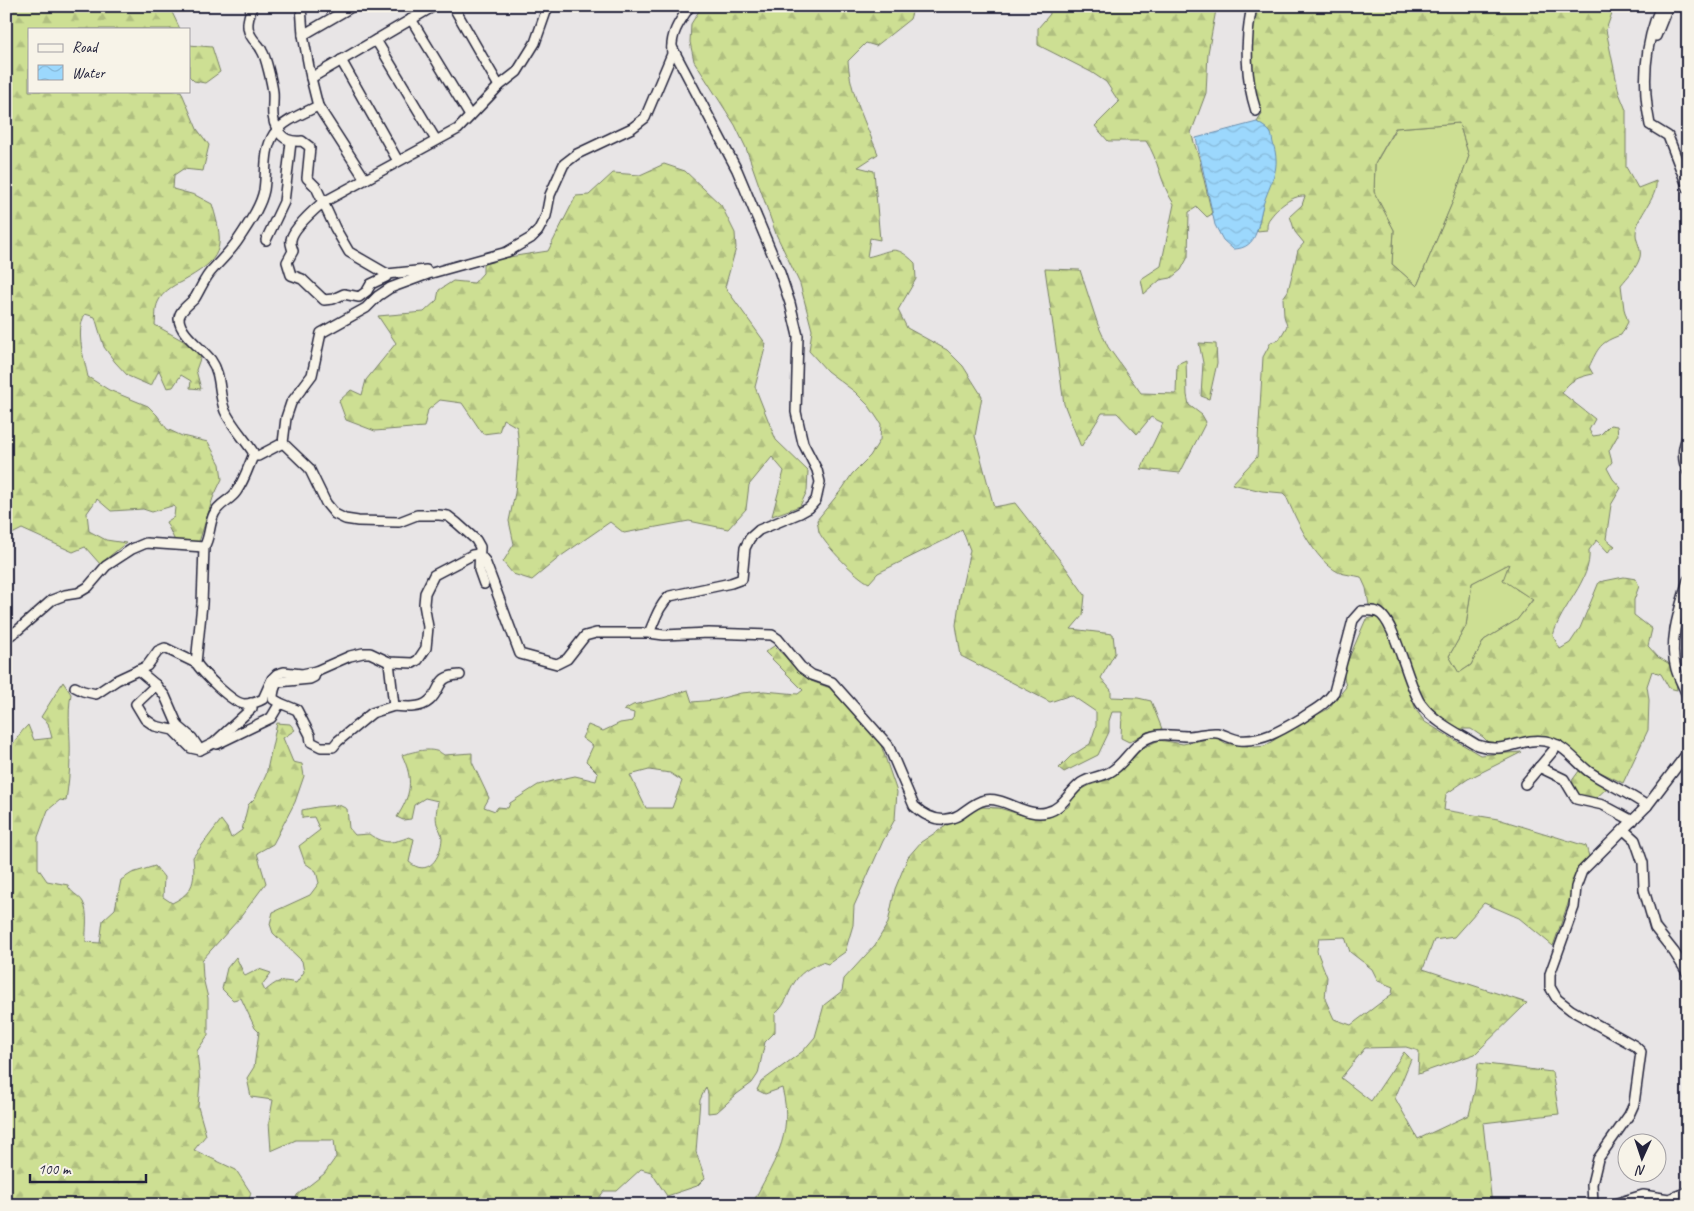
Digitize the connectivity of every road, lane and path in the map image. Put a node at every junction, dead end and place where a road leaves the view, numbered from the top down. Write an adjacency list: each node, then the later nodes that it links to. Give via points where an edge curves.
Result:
1 (252, 6): 22 (street, via 248,32 266,59 272,92 272,116)
2 (301, 6): 12 (street)
3 (353, 6): 12 (street)
4 (434, 6): 11 (street)
5 (453, 6): 18 (street)
6 (548, 6): 18 (street, via 535,43 517,72)
7 (690, 6): 15 (street, via 676,26)
8 (1252, 6): 20 (street, via 1247,38 1248,80)
9 (1661, 6): 13 (street, via 1654,21)
10 (1668, 6): 13 (street)
11 (412, 19): 14 (street); 21 (street)
12 (303, 35): 17 (street)
13 (1653, 37): 27 (street, via 1647,54 1646,105 1650,125 1668,136)
14 (376, 40): 16 (street); 23 (street)
15 (672, 47): 31 (street, via 645,118 564,164 550,195 546,216 531,238 507,252); 40 (street, via 737,170 785,286 798,336 796,412 803,443 820,482 816,500 809,508 760,530 750,538 745,548 742,579 670,596 659,608)
16 (341, 60): 17 (street); 25 (street)
17 (310, 78): 19 (street)
18 (499, 86): 21 (street)
19 (318, 106): 22 (street); 26 (street)
20 (1256, 111)
21 (470, 116): 23 (street, via 458,128)
22 (277, 130): 24 (street); 34 (street, via 267,151 264,191 258,206 237,243 212,270 179,319 188,338 201,347 212,362 226,411)
23 (436, 140): 25 (street)
24 (291, 142): 28 (street, via 302,141 310,147 307,178 316,187); 29 (street, via 284,202)
25 (398, 161): 26 (street)
26 (365, 179): 28 (street)
27 (1688, 188)
28 (322, 203): 30 (street, via 349,252); 30 (street, via 292,235 293,251 287,262 291,275 302,279 324,300 344,294 359,297 368,291 371,284)
29 (266, 240)
30 (388, 274): 31 (street, via 426,270)
31 (428, 274): 33 (street, via 390,288 366,308 321,333 312,375 291,404 286,418)
32 (1688, 436): 35 (street, via 1683,452)
33 (283, 443): 34 (street); 37 (street, via 309,468 335,514 358,521 399,522 417,515 448,516 476,540)
34 (253, 456): 36 (street, via 235,494 214,512)
35 (1688, 472)
36 (204, 547): 41 (street, via 146,543 132,549 106,566 88,587 52,600); 43 (street)
37 (479, 554): 39 (street, via 479,570); 40 (street, via 485,562 520,654 557,664 567,659 585,636); 42 (street, via 434,575 425,592 426,648 413,663)
38 (1688, 580): 49 (street, via 1676,623 1673,652 1676,670)
39 (484, 584)
40 (649, 633): 54 (street, via 772,635 812,675 832,682 888,746 914,806 936,819 948,820 984,800 1047,813 1082,782 1111,771 1136,746 1160,734 1188,736 1207,733 1238,740 1261,739 1284,729 1327,702 1334,692 1353,620 1361,611 1378,612 1384,617 1417,696 1432,716 1486,748 1510,747 1533,740)
41 (6, 638)
42 (389, 662): 45 (street, via 363,653); 52 (street)
43 (196, 663): 44 (street, via 165,648 158,651 147,666); 50 (street, via 236,701)
44 (138, 670): 47 (street); 48 (street, via 96,694)
45 (316, 671): 50 (street, via 277,674 264,699); 51 (street, via 310,679 278,682 273,699)
46 (460, 675): 52 (street, via 443,680 429,701 420,706)
47 (156, 685): 55 (street, via 165,696 178,726); 55 (street, via 136,704 146,719 155,726 174,730 191,748)
48 (75, 687)
49 (1688, 699)
50 (251, 703): 53 (street, via 252,708)
51 (280, 703): 52 (street, via 298,710 311,742 326,748 333,748 372,713); 53 (street, via 271,718)
52 (394, 706)
53 (214, 743): 55 (street)
54 (1558, 745): 57 (street); 59 (street, via 1588,771)
55 (200, 750)
56 (1688, 752): 59 (street)
57 (1539, 767): 58 (street); 60 (street, via 1564,779 1576,799 1603,805)
58 (1525, 784)
59 (1648, 806): 60 (street)
60 (1633, 821): 61 (street)
61 (1624, 830): 62 (street, via 1635,840 1643,863 1644,890 1654,928); 64 (street, via 1582,871 1574,907 1550,974 1550,986 1557,999 1641,1052 1634,1104 1598,1159 1592,1184)
62 (1688, 974)
63 (1688, 1192): 65 (street, via 1669,1198 1643,1195)
64 (1593, 1205)
65 (1611, 1205)

